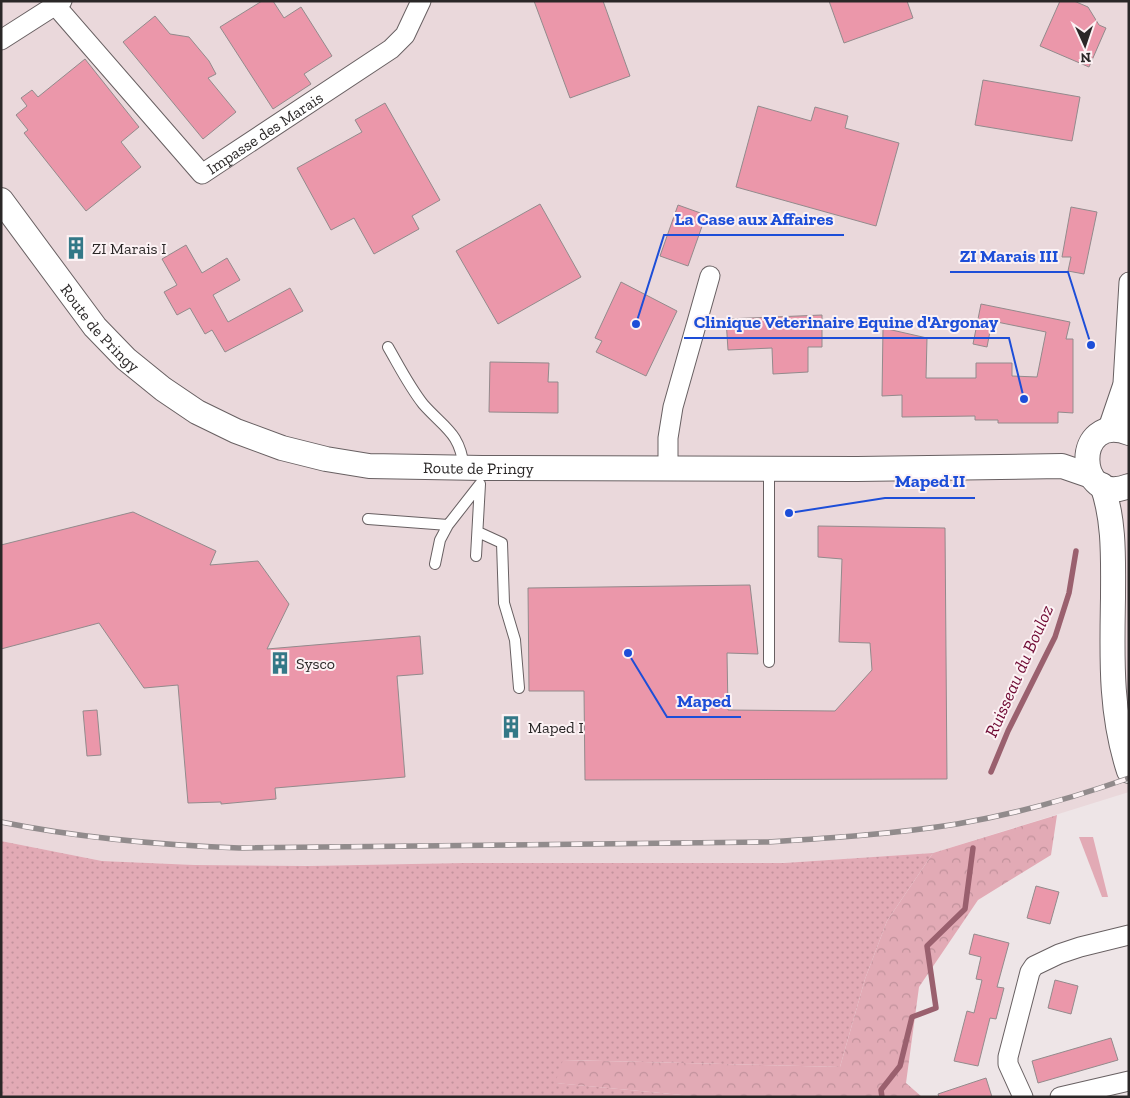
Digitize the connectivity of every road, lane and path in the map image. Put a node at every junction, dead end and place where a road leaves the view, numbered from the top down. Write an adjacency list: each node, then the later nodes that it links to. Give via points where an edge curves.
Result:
1 (421, 1): 2 (street, Impasse des Marais, via 405,35 391,49 202,174)
2 (58, 3): 3 (street, Impasse des Marais)
3 (1, 40)
4 (1, 200): 14 (street, Route de Pringy, via 95,327 126,359 196,412 282,448 326,459 369,466)
5 (710, 276): 12 (street, via 673,407)
6 (1129, 282): 8 (street)
7 (388, 347): 14 (lane, via 424,404 457,440 462,455)
8 (1123, 383): 9 (street); 10 (street)
9 (1129, 416)
10 (1108, 437): 11 (street); 15 (street, via 1086,462)
11 (1062, 466): 13 (street, Route de Pringy); 15 (street, Route de Pringy)
12 (668, 468): 13 (street, Route de Pringy); 14 (street, Route de Pringy)
13 (770, 469): 23 (lane)
14 (475, 473): 18 (lane); 19 (lane)
15 (1096, 481): 16 (street, Route de Pringy, via 1115,489); 20 (street, via 1108,508)
16 (1129, 486): 20 (street)
17 (368, 519): 18 (lane)
18 (448, 525): 22 (lane, via 440,540)
19 (478, 532): 21 (lane); 24 (lane, via 502,543 504,603 514,640)
20 (1113, 547): 25 (street, via 1112,680 1118,736)
21 (476, 556)
22 (435, 564)
23 (769, 662)
24 (519, 688)
25 (1128, 769)
26 (1129, 935): 28 (street, via 1059,954 1040,962 1030,972 1008,1057)
27 (1129, 1081): 29 (street)
28 (1023, 1097)
29 (1060, 1097)

